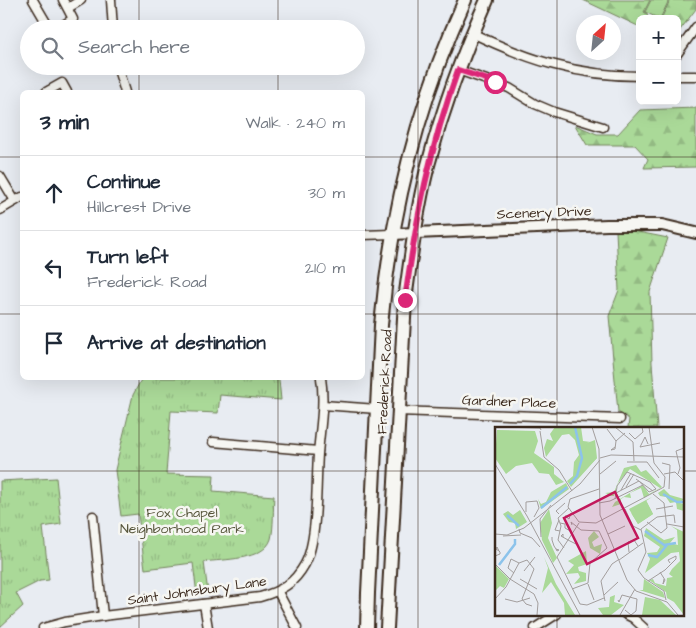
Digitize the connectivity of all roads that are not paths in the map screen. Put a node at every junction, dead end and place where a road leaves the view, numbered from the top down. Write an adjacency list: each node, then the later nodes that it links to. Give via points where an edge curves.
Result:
1 (33, 0): 8 (street)
2 (63, 0): 7 (street)
3 (81, 0): 7 (street)
4 (111, 0): 10 (street)
5 (465, 0): 28 (main road, Frederick Road, via 448,37 419,120)
6 (488, 0): 12 (main road, Frederick Road)
7 (68, 8): 9 (street)
8 (45, 20)
9 (71, 20)
10 (112, 20)
11 (696, 27): 13 (street)
12 (472, 33): 14 (main road, Frederick Road); 16 (street, via 567,69)
13 (681, 48)
14 (458, 70): 22 (street, via 508,88 554,112); 26 (main road, Frederick Road, via 428,167)
15 (119, 75): 21 (street)
16 (636, 76)
17 (681, 76): 18 (street)
18 (696, 76)
19 (50, 90): 20 (street, via 62,83)
20 (66, 90)
21 (123, 90)
22 (603, 127)
23 (0, 176): 24 (street)
24 (19, 199): 25 (street)
25 (0, 210)
26 (415, 233): 27 (street, Scenery Drive, via 617,224 662,225); 28 (street, Scenery Drive); 33 (main road, Frederick Road, via 405,300)
27 (696, 233)
28 (392, 234): 29 (street); 32 (main road, Frederick Road, via 382,317)
29 (365, 235)
30 (321, 380): 31 (street, Saint Johnsbury Lane)
31 (323, 405): 32 (street); 36 (street, Saint Johnsbury Lane)
32 (377, 410): 46 (main road, Frederick Road)
33 (398, 411): 34 (street, Gardner Place); 47 (main road, Frederick Road)
34 (620, 419)
35 (212, 442): 36 (street)
36 (318, 451): 38 (street, Saint Johnsbury Lane, via 313,539 309,556 297,575)
37 (93, 516): 40 (street)
38 (278, 592): 39 (street, Saint Johnsbury Lane); 45 (street)
39 (204, 604): 40 (street, Saint Johnsbury Lane); 44 (street)
40 (103, 616): 43 (street, Saint Johnsbury Lane)
41 (554, 616): 48 (street)
42 (629, 616): 49 (street)
43 (43, 628)
44 (208, 628)
45 (297, 628)
46 (367, 628)
47 (387, 628)
48 (535, 628)
49 (644, 628)

